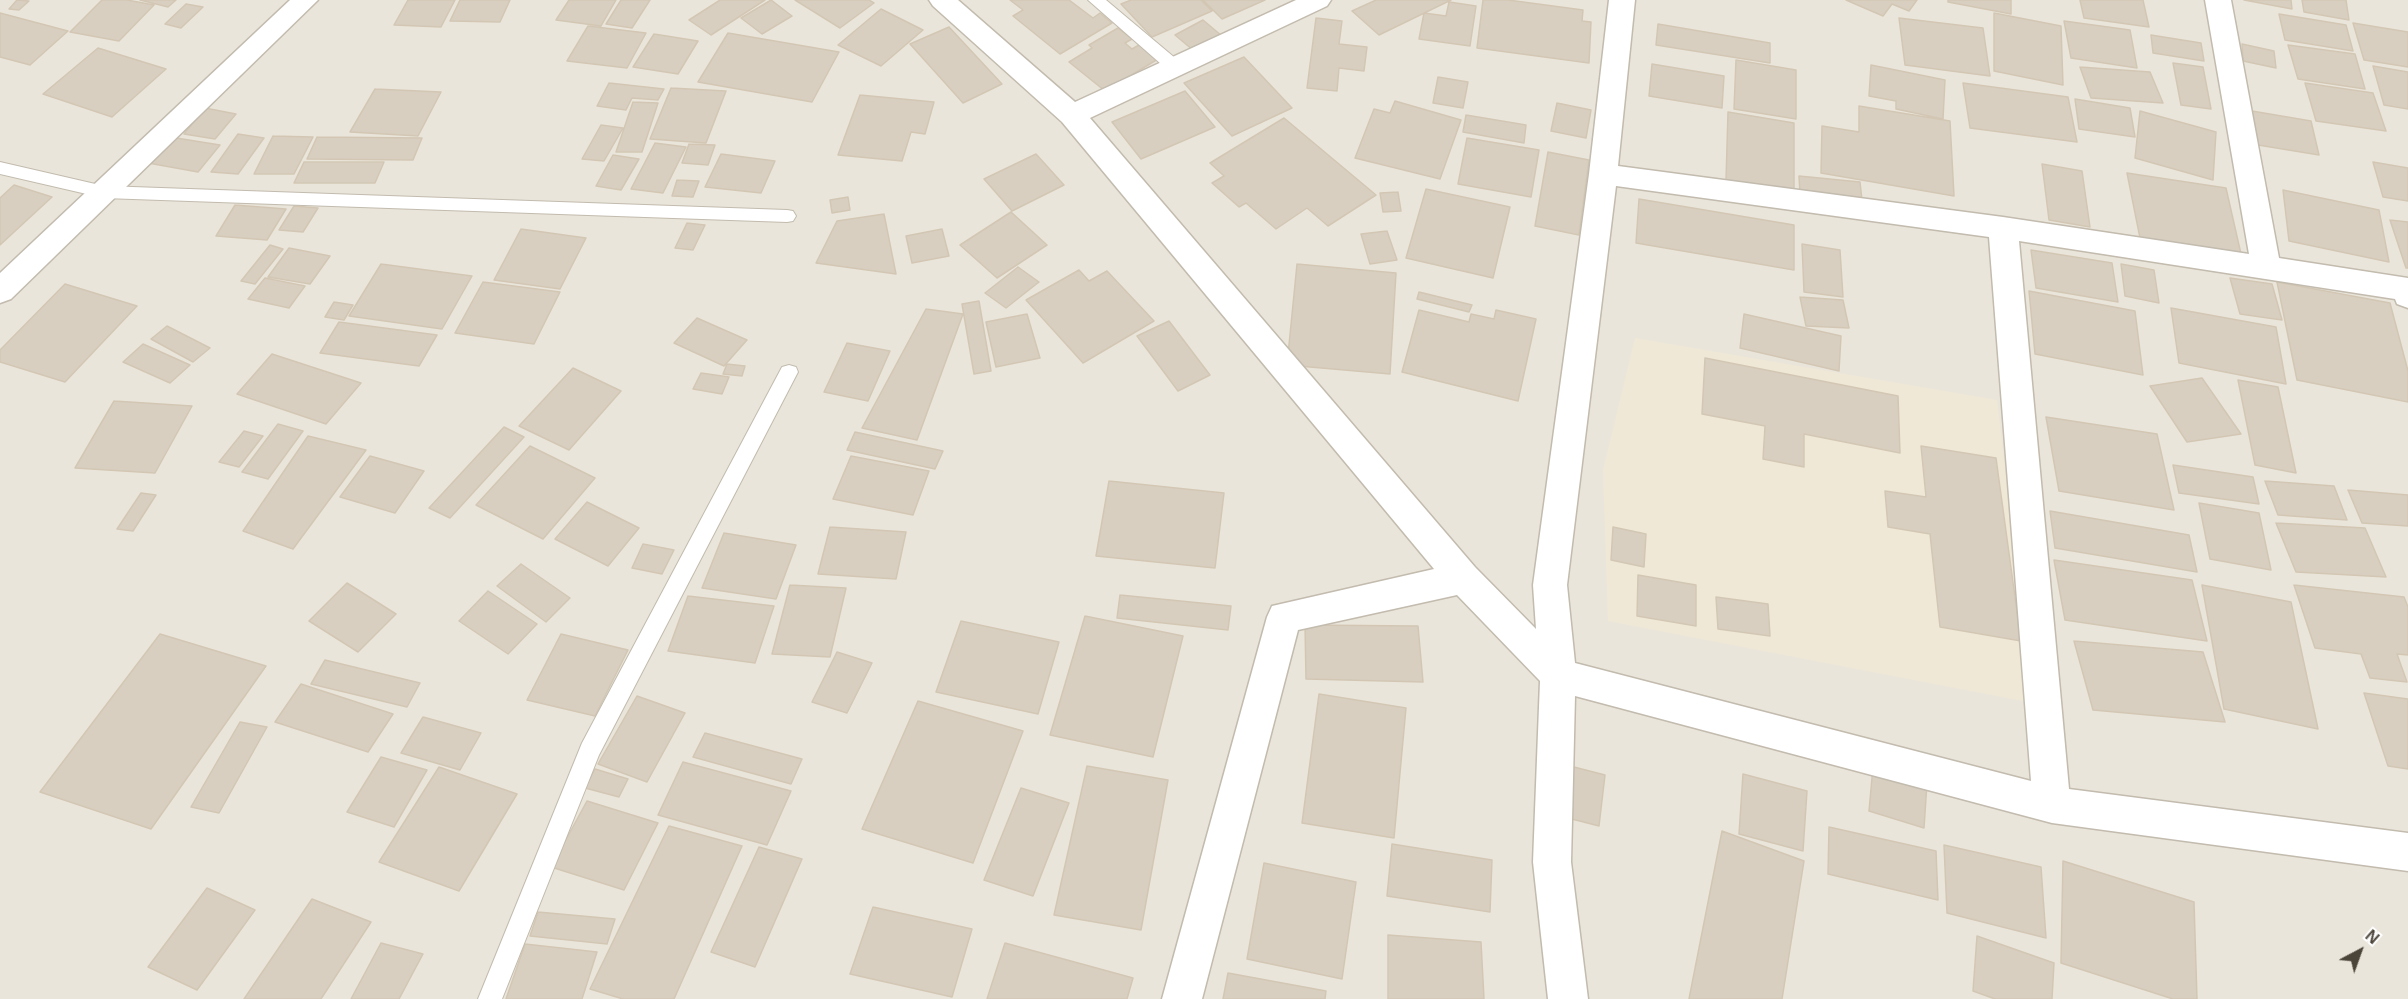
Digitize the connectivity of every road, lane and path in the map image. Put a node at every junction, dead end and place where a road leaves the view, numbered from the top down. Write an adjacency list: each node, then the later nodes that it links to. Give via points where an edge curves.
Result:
1 (305, 0): 12 (street)
2 (942, 0): 9 (street)
3 (1119, 0): 7 (lane)
4 (1318, 0): 8 (street)
5 (1622, 0): 11 (street)
6 (2218, 0): 15 (street)
7 (1100, 3): 8 (lane)
8 (1175, 67): 9 (street)
9 (1072, 116): 19 (street)
10 (0, 168): 12 (lane)
11 (1604, 174): 14 (street); 20 (street, via 1550,585)
12 (104, 192): 13 (lane); 16 (street)
13 (788, 216)
14 (2003, 228): 15 (street); 21 (street)
15 (2266, 269): 17 (street, via 2405,289)
16 (0, 291)
17 (2408, 296)
18 (789, 372): 23 (lane, via 590,750)
19 (1463, 578): 20 (street); 24 (street, via 1284,617)
20 (1558, 675): 21 (street); 25 (street, via 1552,862)
21 (2052, 805): 22 (street)
22 (2408, 852)
23 (490, 999)
24 (1182, 999)
25 (1568, 999)

